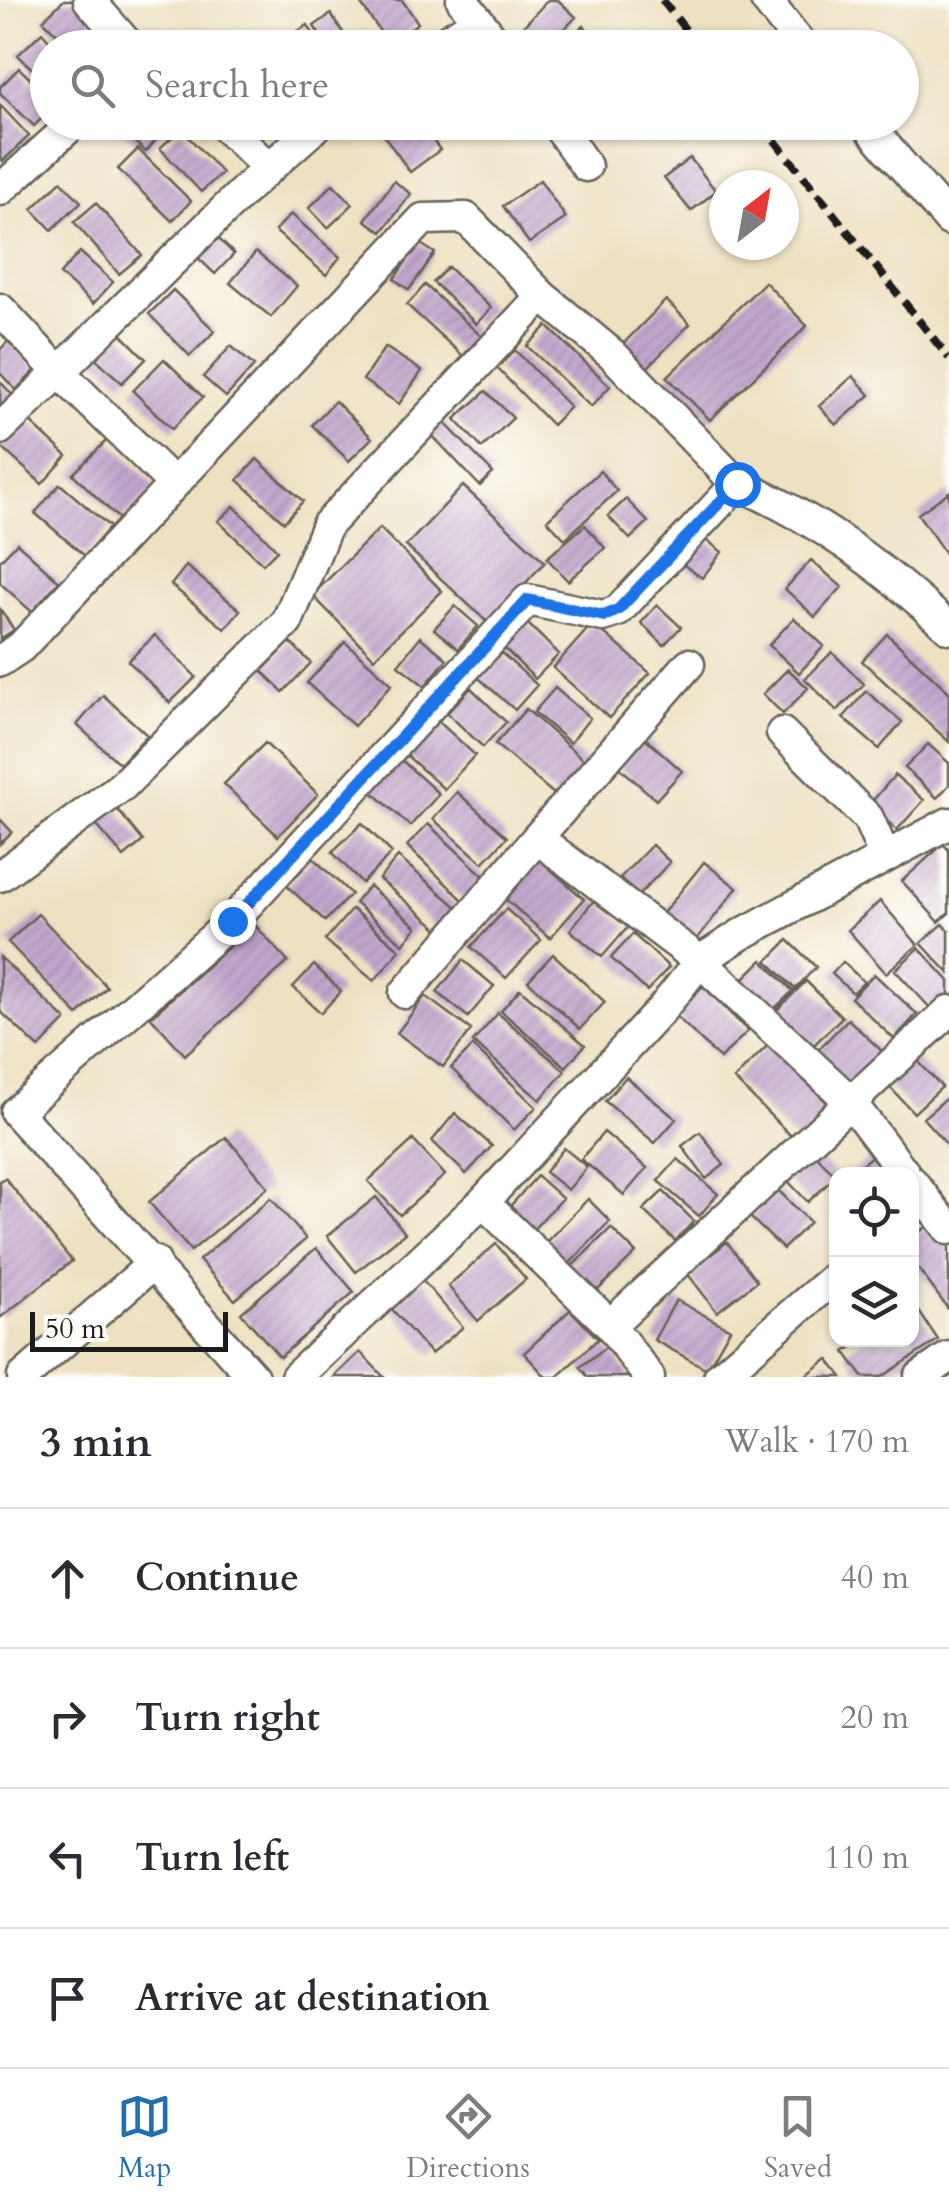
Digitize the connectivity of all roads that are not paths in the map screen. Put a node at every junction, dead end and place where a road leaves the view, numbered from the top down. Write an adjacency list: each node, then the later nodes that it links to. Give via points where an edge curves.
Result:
1 (88, 0): 4 (street)
2 (766, 0): 6 (street)
3 (470, 11): 5 (street)
4 (115, 30)
5 (452, 30)
6 (790, 30)
7 (55, 140): 14 (street)
8 (239, 140): 13 (street)
9 (301, 140): 13 (street)
10 (568, 140): 12 (street)
11 (880, 140): 15 (street)
12 (586, 166)
13 (269, 168): 18 (street)
14 (0, 190)
15 (949, 220)
16 (542, 296): 20 (street, via 466,218 423,219); 21 (street, via 612,354); 29 (street, via 328,525 287,622 122,786)
17 (0, 310): 18 (street)
18 (60, 372): 19 (street); 20 (street)
19 (0, 429)
20 (173, 483): 23 (street, via 21,647)
21 (737, 484): 22 (street, via 778,501 881,566); 34 (street, via 618,610 604,616 528,600 232,921)
22 (949, 628)
23 (0, 661)
24 (689, 664): 27 (street)
25 (782, 732): 28 (street, via 868,818)
26 (948, 826): 28 (street)
27 (536, 838): 30 (street); 31 (street)
28 (884, 856): 30 (street)
29 (0, 876)
30 (700, 961): 33 (street); 37 (street)
31 (405, 992)
32 (947, 1019): 33 (street)
33 (848, 1100): 35 (street); 41 (street)
34 (8, 1119): 39 (street)
35 (900, 1167)
36 (919, 1200): 38 (street)
37 (483, 1202): 41 (street); 45 (street)
38 (949, 1228)
39 (154, 1262): 43 (street); 44 (street)
40 (829, 1282): 47 (street)
41 (610, 1324): 46 (street)
42 (949, 1357): 48 (street)
43 (23, 1377)
44 (253, 1377)
45 (296, 1377)
46 (648, 1377)
47 (719, 1377)
48 (920, 1377)

